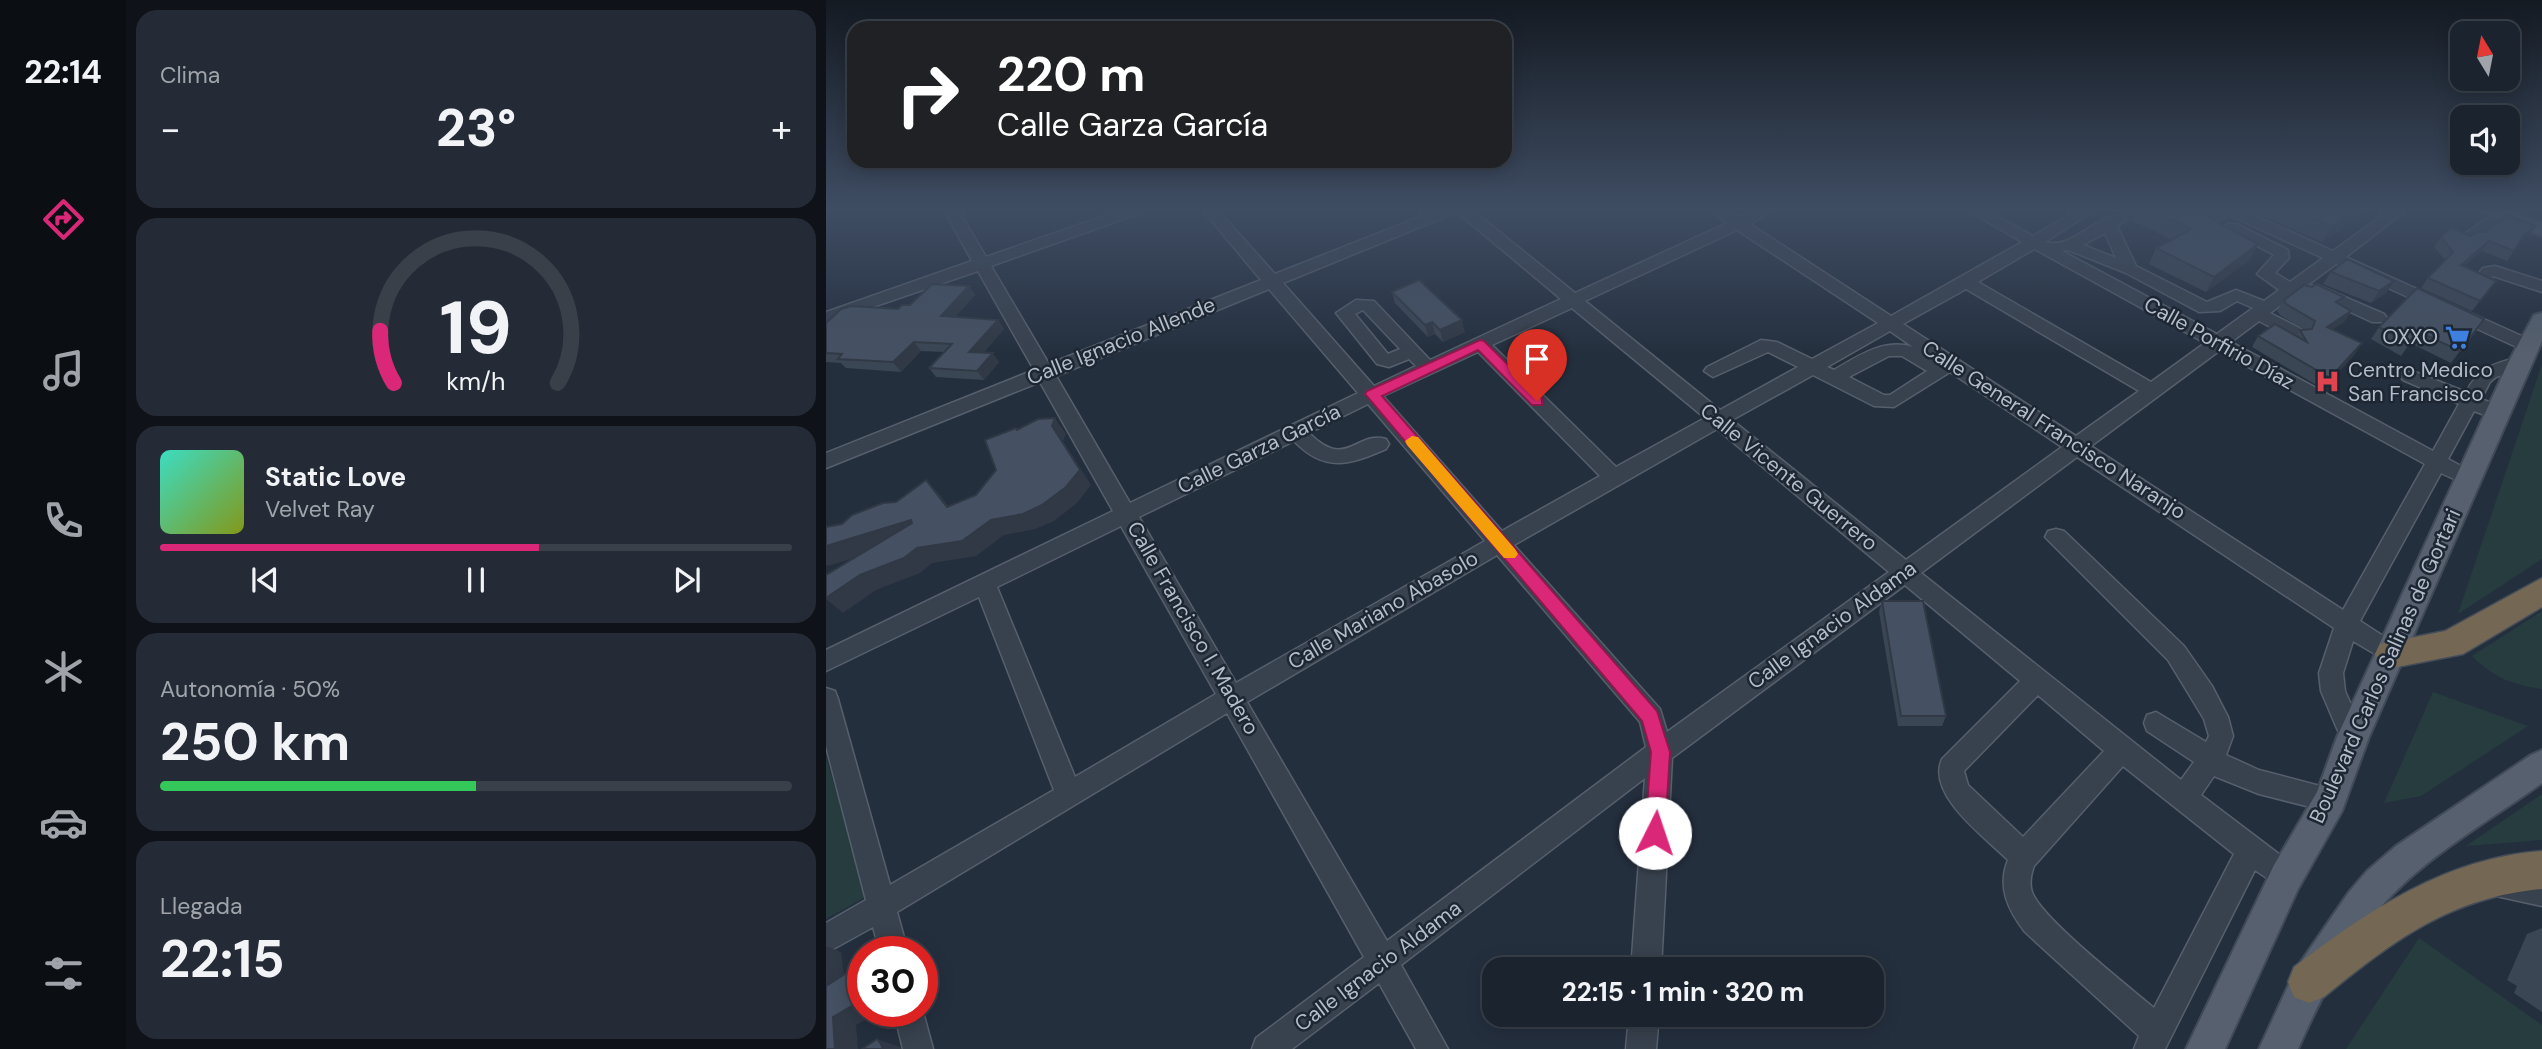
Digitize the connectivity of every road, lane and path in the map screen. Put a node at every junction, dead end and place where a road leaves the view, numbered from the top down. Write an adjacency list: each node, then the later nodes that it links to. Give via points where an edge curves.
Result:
1 (979, 257): 14 (street, Calle Francisco I. Madero)
2 (997, 257): 14 (street)
3 (1251, 257): 16 (street)
4 (1328, 257): 16 (street, Calle Ignacio Allende)
5 (1522, 257): 21 (street, Calle Vicente Guerrero)
6 (1666, 257): 21 (street, Calle Garza García)
7 (1790, 257): 26 (street, Calle General Francisco Naranjo)
8 (2015, 257): 18 (street, Calle Mariano Abasolo)
9 (2061, 257): 29 (street, Calle Porfirio Díaz)
10 (2099, 257): 15 (street)
11 (2126, 257): 15 (street)
12 (2281, 257): 19 (street, via 2264,274)
13 (2334, 257): 19 (street, Calle Ignacio Aldama); 30 (street)
14 (982, 262): 23 (street); 37 (street, Calle Francisco I. Madero)
15 (2129, 269): 22 (street, via 2205,308 2236,295)
16 (1271, 279): 28 (street); 37 (street, Calle Ignacio Allende)
17 (2482, 279): 20 (street, via 2495,271)
18 (1966, 282): 26 (street, Calle Mariano Abasolo); 40 (street)
19 (2295, 286): 22 (street, Calle Ignacio Aldama); 24 (street)
20 (2542, 287)
21 (1575, 300): 31 (street, Calle Garza García); 44 (street, Calle Vicente Guerrero)
22 (2261, 310): 27 (street); 29 (street, Calle Ignacio Aldama)
23 (826, 317)
24 (2378, 318)
25 (1351, 321): 28 (street); 32 (street, via 1383,360); 32 (street, via 1346,312 1367,304)
26 (1892, 324): 33 (street, Calle Mariano Abasolo); 34 (street, Calle General Francisco Naranjo)
27 (2297, 334)
28 (1320, 335): 41 (street)
29 (2217, 342): 40 (street, Calle Ignacio Aldama); 49 (street, Calle Porfirio Díaz)
30 (2530, 343): 42 (street, via 2483,378); 43 (main road, Boulevard Carlos Salinas de Gortari)
31 (1480, 344): 35 (street, Calle Garza García); 50 (street)
32 (1411, 351): 35 (street)
33 (1814, 366): 36 (street, via 1762,346); 39 (street); 44 (street, Calle Mariano Abasolo)
34 (1946, 367): 39 (street, via 1896,349); 39 (street, via 1894,401 1881,401); 47 (street, Calle General Francisco Naranjo)
35 (1428, 368): 41 (street, Calle Garza García)
36 (1713, 371)
37 (1045, 373): 48 (street, Calle Ignacio Allende); 52 (street, Calle Francisco I. Madero)
38 (2409, 376): 42 (street)
39 (1836, 377)
40 (2152, 391): 47 (street, Calle Ignacio Aldama)
41 (1372, 394): 45 (street, Calle Garza García); 54 (street)
42 (2469, 401): 43 (street); 49 (street)
43 (2498, 413): 51 (main road, Boulevard Carlos Salinas de Gortari)
44 (1718, 419): 50 (street, Calle Mariano Abasolo); 55 (street, Calle Vicente Guerrero)
45 (1296, 431): 46 (street, via 1324,456 1335,459); 52 (street, Calle Garza García)
46 (1379, 444)
47 (2077, 445): 55 (street, Calle Ignacio Aldama); 58 (street, Calle General Francisco Naranjo)
48 (826, 461)
49 (2435, 461): 51 (street, Calle Porfirio Díaz); 58 (street)
50 (1614, 477): 54 (street, Calle Mariano Abasolo)
51 (2467, 478): 59 (main road, Boulevard Carlos Salinas de Gortari)
52 (1126, 512): 56 (street, Calle Garza García); 62 (street, Calle Francisco I. Madero)
53 (2056, 537): 68 (street, via 2163,639 2190,671 2219,726 2220,740)
54 (1500, 543): 62 (street, Calle Mariano Abasolo); 67 (street, via 1641,702 1651,717)
55 (1905, 572): 61 (street, Calle Vicente Guerrero); 67 (street, Calle Ignacio Aldama)
56 (984, 582): 60 (street, Calle Garza García); 70 (street)
57 (2542, 591): 59 (highway, via 2451,644)
58 (2347, 624): 59 (street, Calle General Francisco Naranjo); 65 (street, via 2331,673 2333,691)
59 (2392, 654): 65 (main road, Boulevard Carlos Salinas de Gortari)
60 (826, 661)
61 (2037, 680): 66 (street, Calle Vicente Guerrero); 74 (street, via 1951,767 1959,794)
62 (1233, 697): 70 (street, Calle Mariano Abasolo); 83 (street, Calle Francisco I. Madero)
63 (826, 699): 79 (street)
64 (2156, 723): 68 (street)
65 (2353, 737): 72 (main road, Boulevard Carlos Salinas de Gortari)
66 (2122, 750): 71 (street, Calle Vicente Guerrero); 74 (street)
67 (1660, 752): 82 (street); 83 (street, Calle Ignacio Aldama)
68 (2209, 758): 71 (street); 72 (street, via 2259,782)
69 (2542, 765): 84 (main road, via 2379,883)
70 (1068, 793): 79 (street, Calle Mariano Abasolo)
71 (2183, 798): 73 (street, Calle Vicente Guerrero)
72 (2330, 800): 76 (main road, Boulevard Carlos Salinas de Gortari)
73 (2250, 851): 76 (street, Calle Vicente Guerrero); 87 (street)
74 (2024, 856): 87 (street, via 2015,882 2028,915)
75 (2542, 870): 77 (highway)
76 (2286, 877): 92 (main road, Boulevard Carlos Salinas de Gortari)
77 (2476, 881): 78 (street); 84 (highway, via 2364,938)
78 (2542, 892)
79 (883, 907): 80 (street); 81 (street, Calle Mariano Abasolo)
80 (890, 936)
81 (826, 939)
82 (1647, 957)
83 (1384, 962): 89 (street, Calle Ignacio Aldama); 90 (street, Calle Francisco I. Madero)
84 (2309, 982): 93 (main road)
85 (913, 1027): 88 (street)
86 (1643, 1027): 91 (street)
87 (2154, 1041)
88 (918, 1049)
89 (1267, 1049)
90 (1433, 1049)
91 (1641, 1049)
92 (2204, 1049)
93 (2278, 1049)

